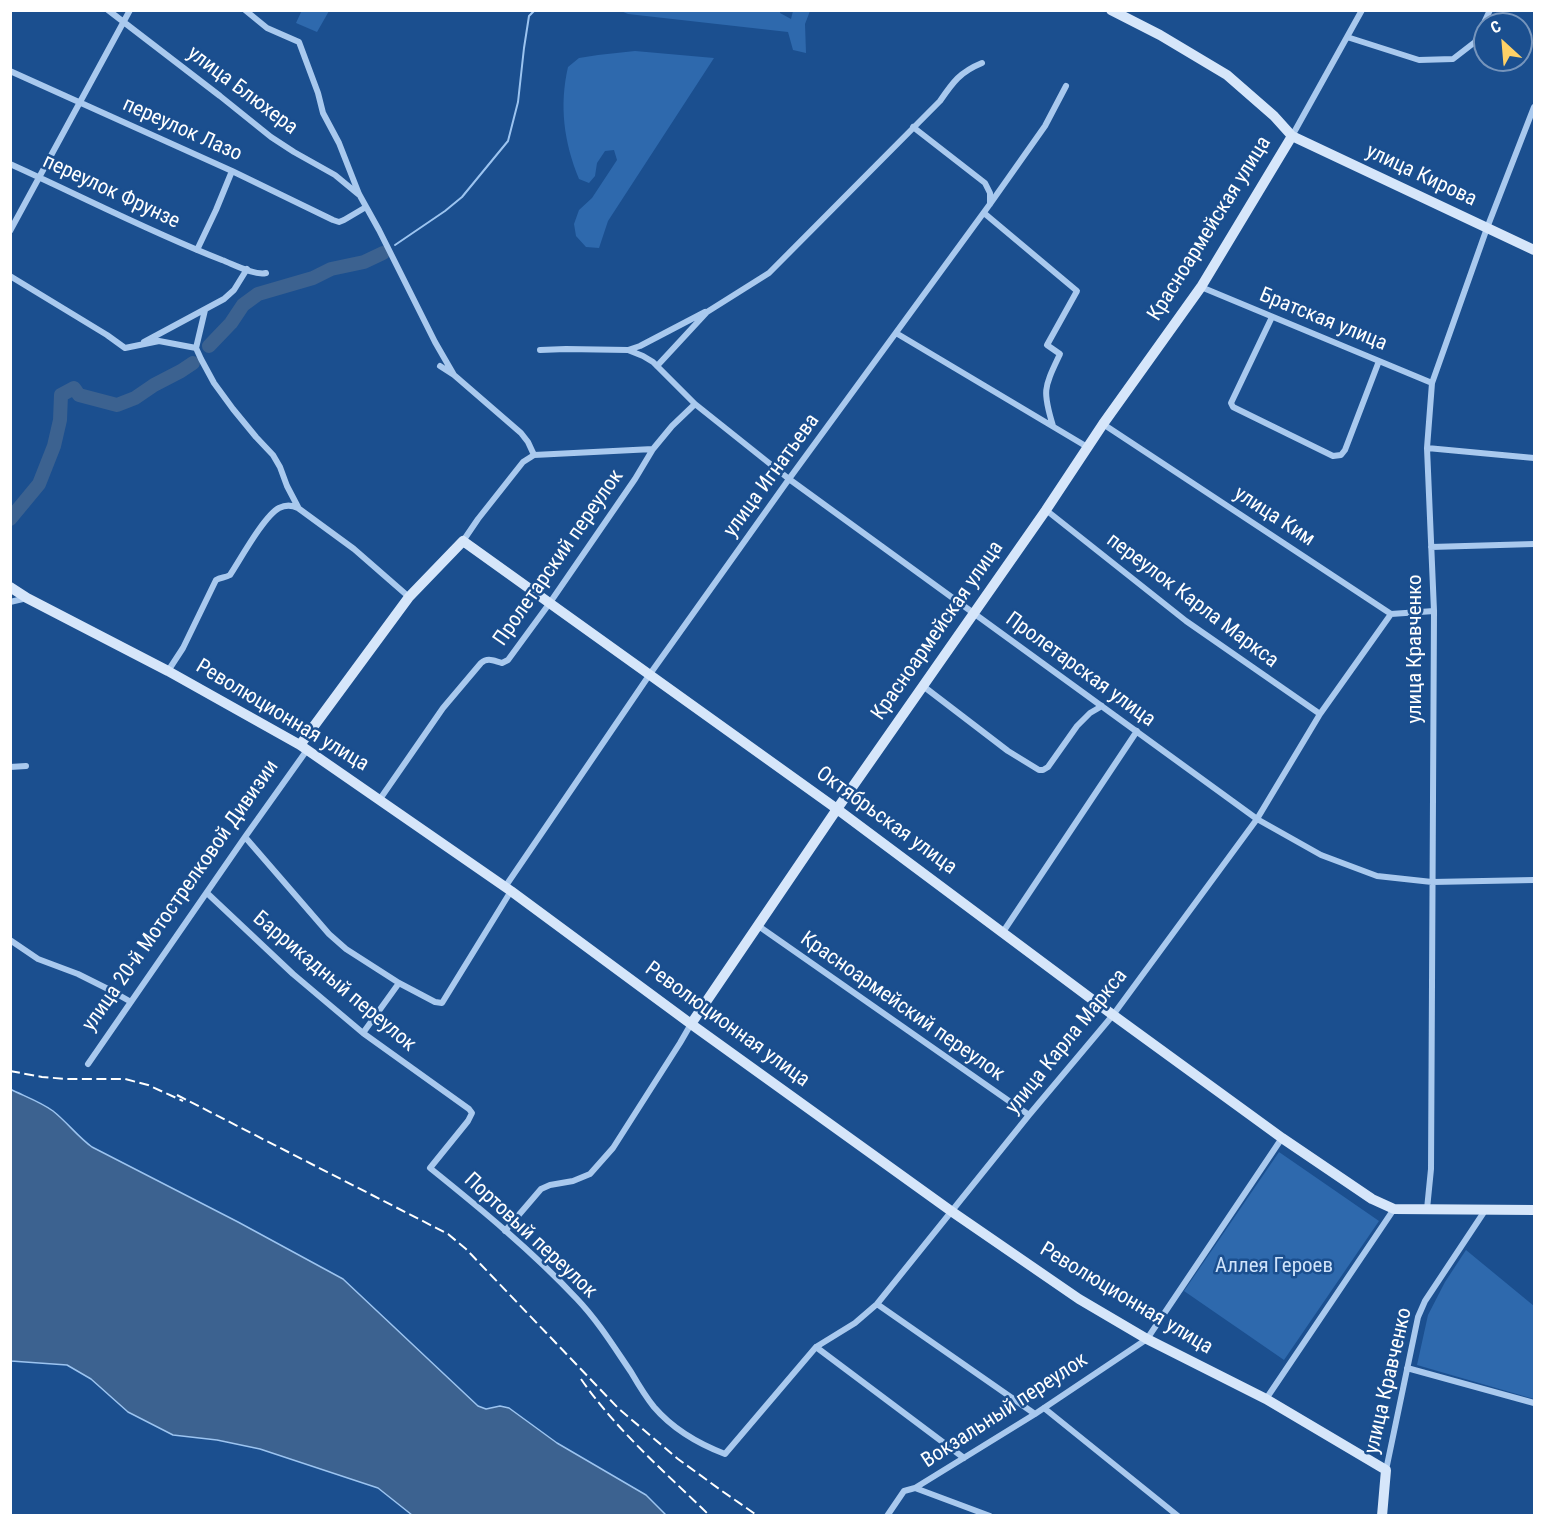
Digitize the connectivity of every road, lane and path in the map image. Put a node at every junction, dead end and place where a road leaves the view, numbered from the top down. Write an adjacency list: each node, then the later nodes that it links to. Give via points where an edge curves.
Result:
1 (108, 10): 7 (street, улица Блюхера)
2 (130, 10): 7 (street)
3 (244, 10): 19 (street, via 267,28 299,42 323,113)
4 (1111, 10): 15 (street, via 1227,75)
5 (1362, 10): 8 (street, Красноармейская улица)
6 (1490, 10): 8 (street, via 1474,42 1453,58 1419,60)
7 (123, 21): 12 (street); 19 (street, улица Блюхера, via 271,137)
8 (1347, 37): 15 (street, Красноармейская улица)
9 (982, 63): 14 (street, via 957,76 940,101)
10 (10, 71): 12 (street, переулок Лазо)
11 (1066, 86): 20 (street, улица Игнатьева, via 1045,126)
12 (80, 102): 17 (street, переулок Лазо); 18 (street)
13 (1534, 107): 23 (street, улица Кравченко)
14 (913, 127): 20 (street, via 985,183); 31 (street, via 769,273)
15 (1292, 136): 23 (street, улица Кирова); 30 (street, Красноармейская улица)
16 (10, 164): 18 (street, переулок Фрунзе)
17 (232, 171): 21 (street, переулок Лазо, via 339,222); 25 (street, переулок Фрунзе)
18 (39, 177): 24 (street); 25 (street, переулок Фрунзе)
19 (359, 194): 21 (street)
20 (990, 204): 22 (street, улица Игнатьева)
21 (366, 207): 42 (street)
22 (984, 213): 34 (street, улица Игнатьева); 46 (street, via 1077,291 1047,345 1060,354 1046,386 1046,404)
23 (1487, 228): 26 (street, улица Кирова); 43 (street, улица Кравченко)
24 (10, 231)
25 (197, 250): 27 (street, переулок Фрунзе)
26 (1534, 250)
27 (247, 269): 28 (street, переулок Фрунзе); 32 (street, via 230,295)
28 (266, 273)
29 (10, 276): 35 (street, via 121,346)
30 (1201, 287): 33 (street, Братская улица); 45 (street, Красноармейская улица)
31 (713, 307): 38 (street); 41 (street)
32 (205, 310): 35 (street); 36 (street)
33 (1272, 317): 39 (street, Братская улица); 39 (street, via 1231,403 1333,456 1345,450)
34 (896, 333): 46 (street); 52 (street, улица Игнатьева)
35 (139, 345): 36 (street, via 159,341)
36 (196, 348): 53 (street, via 214,383 273,454)
37 (540, 350): 38 (street)
38 (628, 350): 41 (street, Пролетарская улица)
39 (1379, 361): 43 (street, Братская улица)
40 (440, 366): 42 (street)
41 (657, 366): 44 (street, Пролетарская улица)
42 (454, 375): 50 (street, via 521,433)
43 (1432, 383): 48 (street, улица Кравченко)
44 (695, 404): 49 (street, Пролетарский переулок); 52 (street, Пролетарская улица)
45 (1103, 424): 47 (street, Красноармейская улица); 65 (street, улица Ким)
46 (1053, 426): 47 (street)
47 (1089, 448): 54 (street, Красноармейская улица)
48 (1427, 448): 51 (street); 57 (street, улица Кравченко)
49 (653, 449): 50 (street); 62 (street, Пролетарский переулок)
50 (534, 455): 55 (street, улица 20-й Мотострелковой Дивизии, via 524,462)
51 (1534, 458)
52 (789, 479): 64 (street, Пролетарская улица); 67 (street, улица Игнатьева)
53 (298, 508): 59 (street, via 354,549); 66 (street, via 278,509 230,575 216,580)
54 (1046, 510): 64 (street, Красноармейская улица); 70 (street, переулок Карла Маркса, via 1186,621)
55 (463, 541): 59 (street, улица 20-й Мотострелковой Дивизии); 62 (street, Октябрьская улица)
56 (1534, 544): 57 (street)
57 (1431, 547): 63 (street, улица Кравченко)
58 (10, 587): 60 (street, Революционная улица)
59 (409, 597): 72 (street, улица 20-й Мотострелковой Дивизии)
60 (27, 598): 61 (street); 66 (street, Революционная улица)
61 (10, 602)
62 (549, 604): 67 (street, Октябрьская улица); 75 (street, Пролетарский переулок, via 508,660 502,663 485,659 481,663)
63 (1434, 611): 65 (street); 80 (street, улица Кравченко)
64 (973, 614): 68 (street, Красноармейская улица); 69 (street, Пролетарская улица)
65 (1391, 614): 70 (street, улица Карла Маркса)
66 (168, 671): 72 (street, Революционная улица)
67 (650, 674): 76 (street, Октябрьская улица); 81 (street, улица Игнатьева)
68 (923, 686): 69 (street, via 1008,751 1044,770 1077,726); 76 (street, Красноармейская улица)
69 (1102, 706): 71 (street, Пролетарская улица)
70 (1320, 714): 77 (street, улица Карла Маркса)
71 (1137, 731): 77 (street, Пролетарская улица); 84 (street)
72 (304, 747): 75 (street, Революционная улица); 78 (street, улица 20-й Мотострелковой Дивизии)
73 (26, 766): 74 (street)
74 (10, 767)
75 (380, 799): 81 (street, Революционная улица)
76 (837, 809): 83 (street, Красноармейская улица); 84 (street, Октябрьская улица)
77 (1257, 819): 80 (street, Пролетарская улица, via 1321,855 1377,876); 88 (street, улица Карла Маркса)
78 (245, 837): 82 (street, улица 20-й Мотострелковой Дивизии); 86 (street, via 329,934)
79 (1534, 880): 80 (street, Пролетарская улица)
80 (1432, 882): 96 (street, улица Кравченко, via 1431,1169)
81 (508, 889): 86 (street, улица Игнатьева, via 442,1003); 89 (street, Революционная улица)
82 (207, 893): 87 (street, улица 20-й Мотострелковой Дивизии); 90 (street, Баррикадный переулок)
83 (757, 925): 89 (street, Красноармейская улица); 93 (street, Красноармейский переулок)
84 (1003, 932): 88 (street, Октябрьская улица)
85 (10, 940): 87 (street, via 38,959 78,974)
86 (399, 983): 90 (street)
87 (131, 1002): 91 (street, улица 20-й Мотострелковой Дивизии)
88 (1113, 1015): 93 (street, улица Карла Маркса); 94 (street, Октябрьская улица)
89 (691, 1023): 99 (street, Революционная улица); 100 (street, Красноармейская улица, via 613,1148 590,1174 541,1189)
90 (363, 1033): 92 (street, Баррикадный переулок)
91 (88, 1065)
92 (472, 1113): 100 (street, Портовый переулок, via 430,1168)
93 (1029, 1115): 99 (street, улица Карла Маркса)
94 (1282, 1138): 95 (street, Октябрьская улица, via 1372,1199); 102 (street)
95 (1394, 1209): 96 (street); 105 (street)
96 (1427, 1209): 97 (street)
97 (1486, 1209): 98 (street); 104 (street, улица Кравченко, via 1425,1301)
98 (1534, 1210)
99 (951, 1211): 101 (street, улица Карла Маркса); 102 (street, Революционная улица, via 1079,1299)
100 (505, 1231): 109 (street, Портовый переулок, via 595,1318 654,1408 686,1434)
101 (877, 1304): 103 (street, улица Карла Маркса); 108 (street)
102 (1147, 1339): 105 (street, Революционная улица); 107 (street, Вокзальный переулок)
103 (816, 1347): 109 (street, улица Карла Маркса); 110 (street)
104 (1407, 1368): 106 (street); 111 (street, улица Кравченко)
105 (1266, 1399): 111 (street, Революционная улица)
106 (1534, 1403)
107 (1044, 1408): 108 (street, Вокзальный переулок); 116 (street)
108 (1035, 1414): 110 (street, Вокзальный переулок)
109 (725, 1454)
110 (964, 1458): 112 (street, Вокзальный переулок)
111 (1386, 1470): 113 (street)
112 (915, 1488): 114 (street, Вокзальный переулок, via 904,1491); 115 (street)
113 (1382, 1514)
114 (887, 1515)
115 (990, 1515)
116 (1178, 1515)

